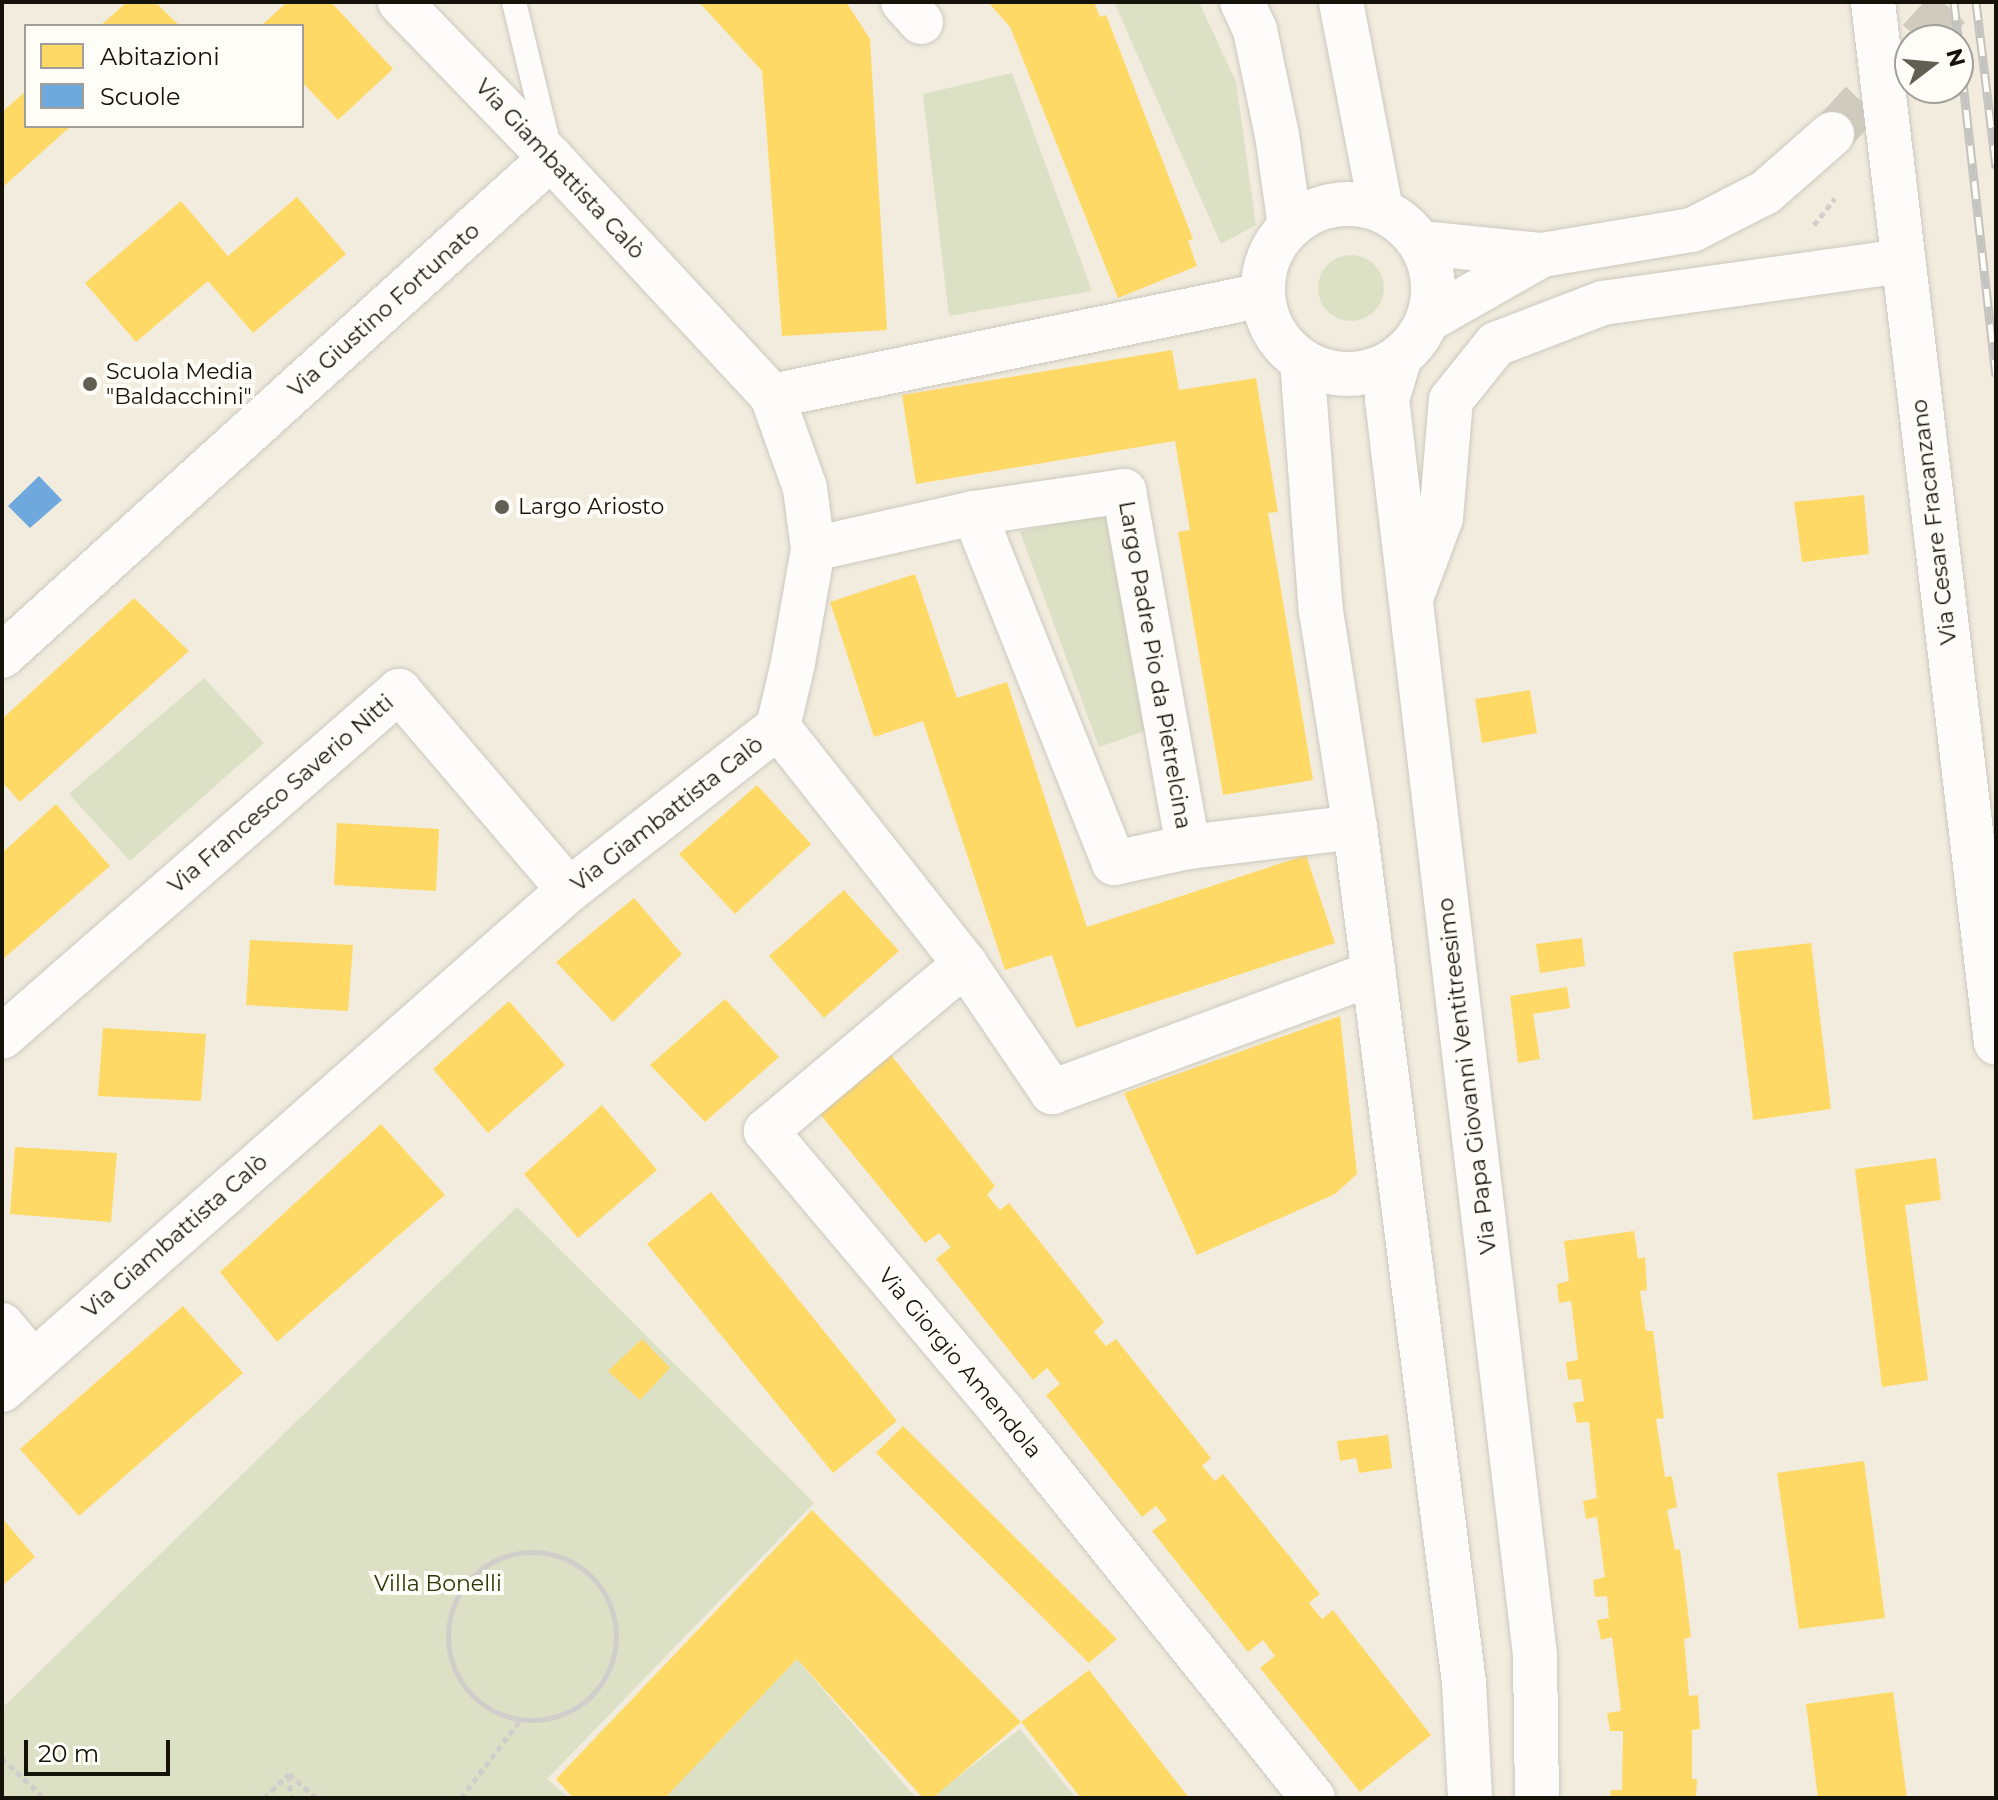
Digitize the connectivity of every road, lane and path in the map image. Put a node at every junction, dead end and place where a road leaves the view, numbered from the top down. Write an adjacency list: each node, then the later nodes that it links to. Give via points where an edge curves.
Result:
1 (400, 2): 7 (street, Via Giambattista Calò)
2 (514, 2): 7 (lane)
3 (1242, 2): 9 (street, via 1258,45)
4 (1341, 2): 8 (street)
5 (1873, 2): 12 (street, Via Cesare Fracanzano)
6 (1832, 134): 11 (street, via 1766,192 1692,230)
7 (551, 158): 17 (street, Via Giambattista Calò); 21 (street, Via Giustino Fortunato)
8 (1381, 210): 9 (street, via 1333,204); 10 (street)
9 (1290, 226): 13 (street, via 1274,246)
10 (1421, 243): 11 (street); 14 (street, via 1434,293)
11 (1542, 255): 14 (street)
12 (1903, 261): 20 (street, via 1603,303 1496,344 1451,400 1441,518); 29 (street, Via Cesare Fracanzano)
13 (1263, 295): 16 (street, via 1282,344); 17 (street)
14 (1428, 320): 15 (street)
15 (1400, 357): 16 (street, via 1378,370 1352,375 1325,372); 20 (street, Via Papa Giovanni Ventitreesimo, via 1387,399)
16 (1302, 361): 23 (street, via 1321,611)
17 (772, 396): 19 (street, Via Giambattista Calò, via 805,488)
18 (974, 513): 19 (street, Largo Padre Pio da Pietrelcina); 24 (street, Largo Padre Pio da Pietrelcina, via 1114,863); 24 (street, Largo Padre Pio da Pietrelcina, via 1124,491)
19 (813, 549): 22 (street, Via Giambattista Calò)
20 (1411, 599): 42 (street, Via Papa Giovanni Ventitreesimo, via 1535,1656)
21 (2, 656)
22 (778, 727): 25 (street, Via Giambattista Calò); 26 (street)
23 (1355, 827): 24 (street, Largo Padre Pio da Pietrelcina); 27 (street)
24 (1188, 847)
25 (569, 890): 28 (street, Via Francesco Saverio Nitti, via 399,691); 31 (street, Via Giambattista Calò)
26 (965, 964): 27 (street, via 1052,1092); 40 (street, Via Giorgio Amendola, via 766,1131 1001,1410)
27 (1374, 973): 41 (street, via 1464,1683)
28 (2, 1037)
29 (1996, 1043)
30 (2, 1325): 31 (street)
31 (17, 1376)
32 (521, 1719): 32 (path, via 501,1716 467,1692 449,1655 449,1614 469,1578 503,1556 544,1551 581,1567 609,1598 618,1638 607,1677 580,1708 541,1721); 39 (path)
33 (2, 1758): 35 (path)
34 (289, 1774): 36 (path); 37 (path); 38 (path)
35 (44, 1798)
36 (264, 1798)
37 (291, 1798)
38 (317, 1798)
39 (461, 1798)
40 (1313, 1798)
41 (1470, 1798)
42 (1537, 1798)

